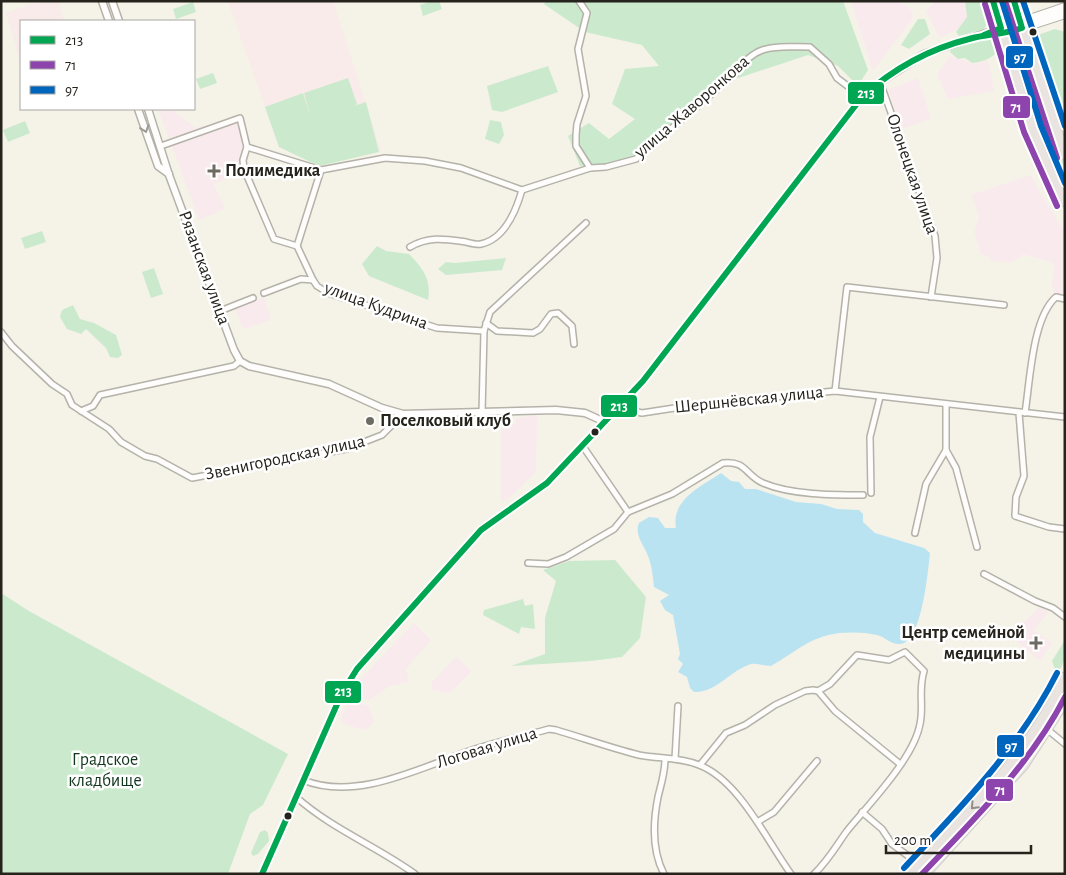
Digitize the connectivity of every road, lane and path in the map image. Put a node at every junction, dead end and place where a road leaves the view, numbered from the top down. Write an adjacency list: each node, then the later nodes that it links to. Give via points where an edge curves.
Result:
1 (102, 1): 8 (street)
2 (112, 1): 9 (street)
3 (579, 1): 20 (street, via 587,13 578,49 586,96 577,124 576,146)
4 (993, 1): 11 (main road)
5 (1014, 1): 10 (main road)
6 (1065, 7): 10 (main road)
7 (1065, 14): 10 (main road)
8 (109, 20)
9 (119, 20)
10 (1018, 25): 11 (main road); 19 (main road)
11 (1002, 31): 12 (street, via 924,54); 24 (main road, via 1035,133)
12 (880, 82): 13 (street); 32 (street, Олонецкая улица, via 935,236)
13 (862, 97): 20 (street, улица Жаворонкова, via 837,78 829,64 810,47 769,47 745,58 736,73 636,159); 45 (street, via 643,382)
14 (138, 110): 18 (street, one-way to 18)
15 (148, 110): 16 (street)
16 (161, 146): 17 (street, via 240,118); 18 (street); 22 (street)
17 (247, 147): 21 (street); 26 (street, via 244,169 274,238)
18 (152, 149): 22 (street, via 158,166)
19 (1065, 155)
20 (590, 168): 23 (street, улица Жаворонкова)
21 (321, 170): 23 (street, via 385,158 417,160 461,168); 26 (street)
22 (169, 175): 36 (street, Рязанская улица)
23 (522, 190): 27 (street, via 518,206 508,223 498,235 481,244 436,238 422,240)
24 (1065, 202)
25 (586, 223): 37 (street, via 490,312)
26 (297, 246): 28 (street)
27 (410, 247)
28 (308, 270): 29 (street); 30 (street)
29 (301, 280): 30 (street, улица Кудрина); 31 (street, улица Кудрина)
30 (313, 280): 38 (street, улица Кудрина, via 328,293 437,328)
31 (264, 293)
32 (931, 297): 35 (street); 42 (street, via 847,287)
33 (253, 298): 36 (street)
34 (1065, 299): 48 (street, via 1056,297 1048,304 1037,335)
35 (1004, 305)
36 (220, 311): 41 (street, Рязанская улица)
37 (486, 323): 38 (street); 40 (street, via 497,331 533,333 551,314 558,313 572,326)
38 (484, 331): 47 (street)
39 (1, 332): 46 (street, Звенигородская улица, via 12,346 66,394 72,405)
40 (574, 344)
41 (240, 361): 46 (street, via 234,366 100,395 93,406); 49 (street, via 260,369 329,384)
42 (835, 391): 43 (street, Шершнёвская улица); 45 (street, Шершнёвская улица, via 642,413)
43 (880, 397): 44 (street, Шершнёвская улица); 54 (street, via 870,438)
44 (946, 404): 48 (street, Шершнёвская улица); 53 (street)
45 (619, 408): 51 (street)
46 (82, 411): 49 (street, Звенигородская улица, via 109,428 121,442 192,478 346,449 382,435)
47 (482, 413): 49 (street); 51 (street, via 580,412)
48 (1022, 413): 50 (street, Шершнёвская улица); 57 (street, via 1024,476 1016,497 1015,516 1049,527)
49 (403, 414)
50 (1065, 417)
51 (605, 422): 52 (street)
52 (582, 445): 56 (street); 74 (street, via 546,483 481,530 357,669 342,693)
53 (946, 450): 58 (street, via 926,484); 59 (street, via 956,468)
54 (871, 493)
55 (863, 495): 56 (street, via 816,495 761,483 743,466 732,462 723,463 672,494)
56 (628, 512): 60 (street, via 614,529 566,557 548,564)
57 (1065, 528)
58 (914, 533)
59 (976, 547)
60 (528, 563)
61 (984, 574): 62 (street)
62 (1065, 617)
63 (1065, 676): 78 (main road, one-way to 78, via 1037,728 998,780)
64 (818, 691): 72 (street, via 835,710); 72 (street, via 830,684 857,655 890,660 905,652 924,671 919,696 920,724); 73 (street, via 805,691 726,733)
65 (1065, 701): 67 (main road)
66 (678, 706): 70 (street)
67 (1048, 730): 68 (street); 85 (main road, via 1005,789)
68 (1065, 744)
69 (665, 759): 70 (street, Логовая улица); 74 (street, Логовая улица, via 549,729 358,786 316,786); 81 (street, via 654,843)
70 (674, 759): 73 (street, Логовая улица)
71 (817, 761): 77 (street, via 774,812)
72 (900, 764): 76 (street)
73 (700, 765): 77 (street, Логовая улица, via 734,792)
74 (303, 780): 75 (street)
75 (296, 798): 79 (street); 80 (street, via 318,816)
76 (862, 812): 78 (street, via 882,829 892,844); 83 (street, via 825,864)
77 (759, 821): 82 (street, Логовая улица)
78 (919, 864): 84 (main road)
79 (262, 874)
80 (415, 874)
81 (664, 874)
82 (791, 874)
83 (814, 874)
84 (910, 874)
85 (925, 874)

